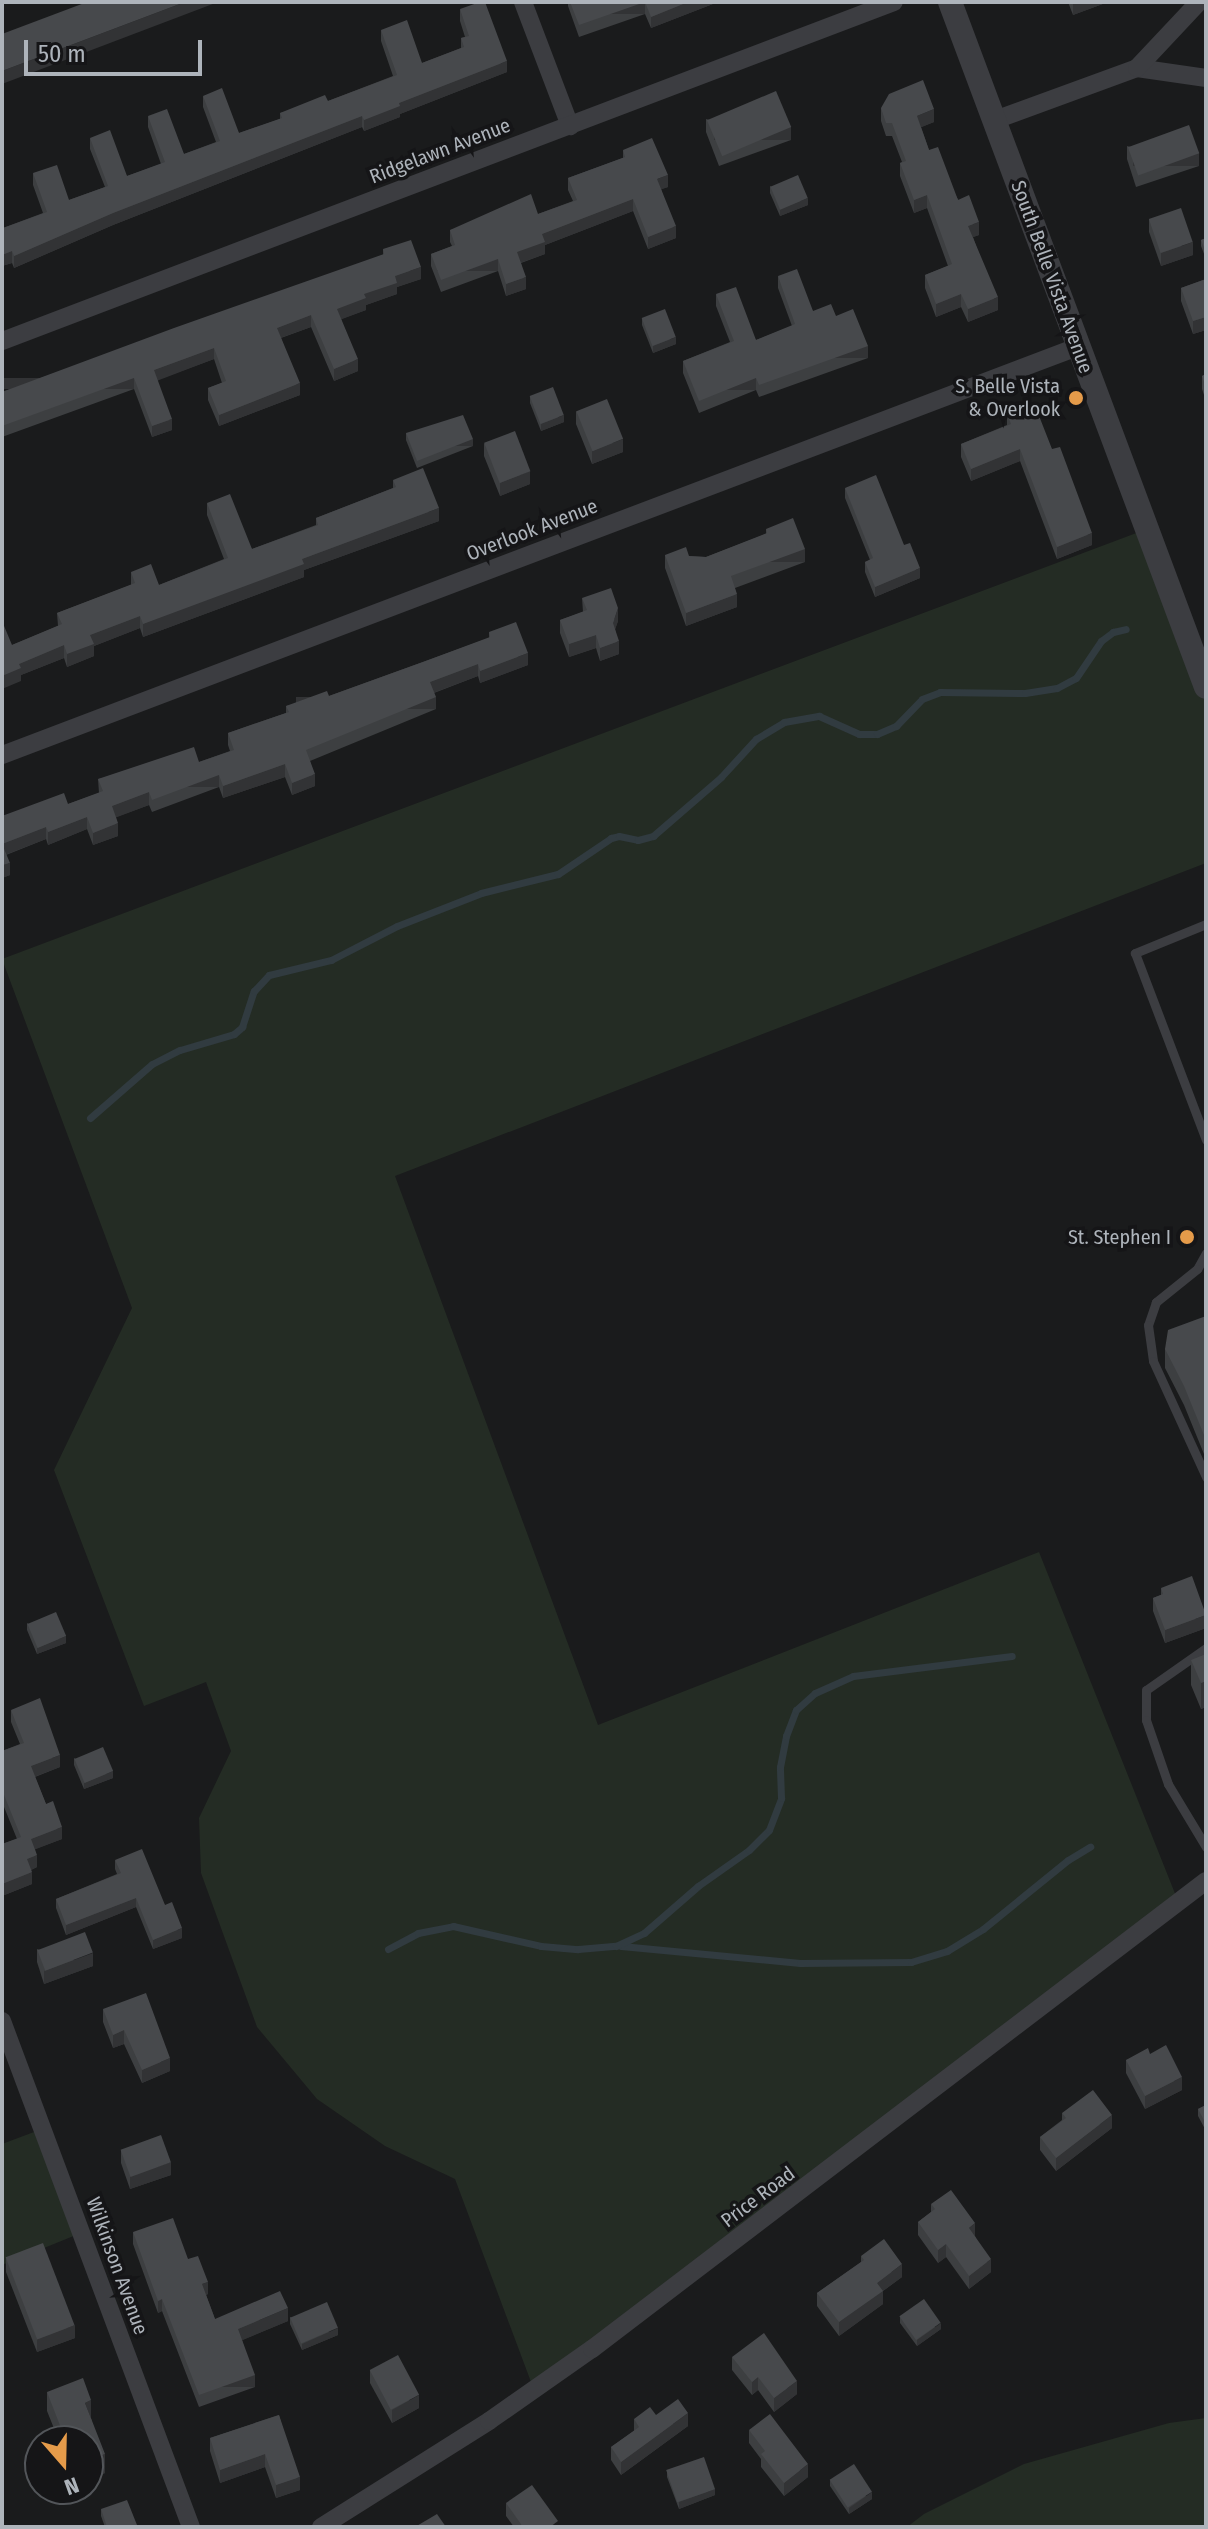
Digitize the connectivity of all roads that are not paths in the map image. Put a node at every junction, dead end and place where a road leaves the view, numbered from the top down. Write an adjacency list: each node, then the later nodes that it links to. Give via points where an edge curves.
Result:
1 (523, 2): 8 (street)
2 (894, 2): 8 (street, Ridgelawn Avenue)
3 (950, 2): 7 (street, South Belle Vista Avenue)
4 (1199, 2): 5 (street)
5 (1137, 68): 6 (street); 7 (street)
6 (1206, 78)
7 (995, 120): 10 (street, South Belle Vista Avenue)
8 (570, 126): 9 (street, Ridgelawn Avenue)
9 (2, 341)
10 (1077, 347): 11 (street, South Belle Vista Avenue); 12 (street, Overlook Avenue)
11 (1206, 687)
12 (2, 755)
13 (1206, 924): 14 (lane, via 1135,953)
14 (1206, 1140)
15 (1206, 1253): 16 (lane, via 1197,1269 1156,1302 1148,1325 1153,1361)
16 (1206, 1477)
17 (1206, 1648): 18 (lane, via 1146,1690 1146,1720 1168,1784)
18 (1206, 1847)
19 (1206, 1881): 22 (street, Price Road, via 592,2349)
20 (2, 2021): 21 (street, Wilkinson Avenue)
21 (191, 2527)
22 (321, 2527)

